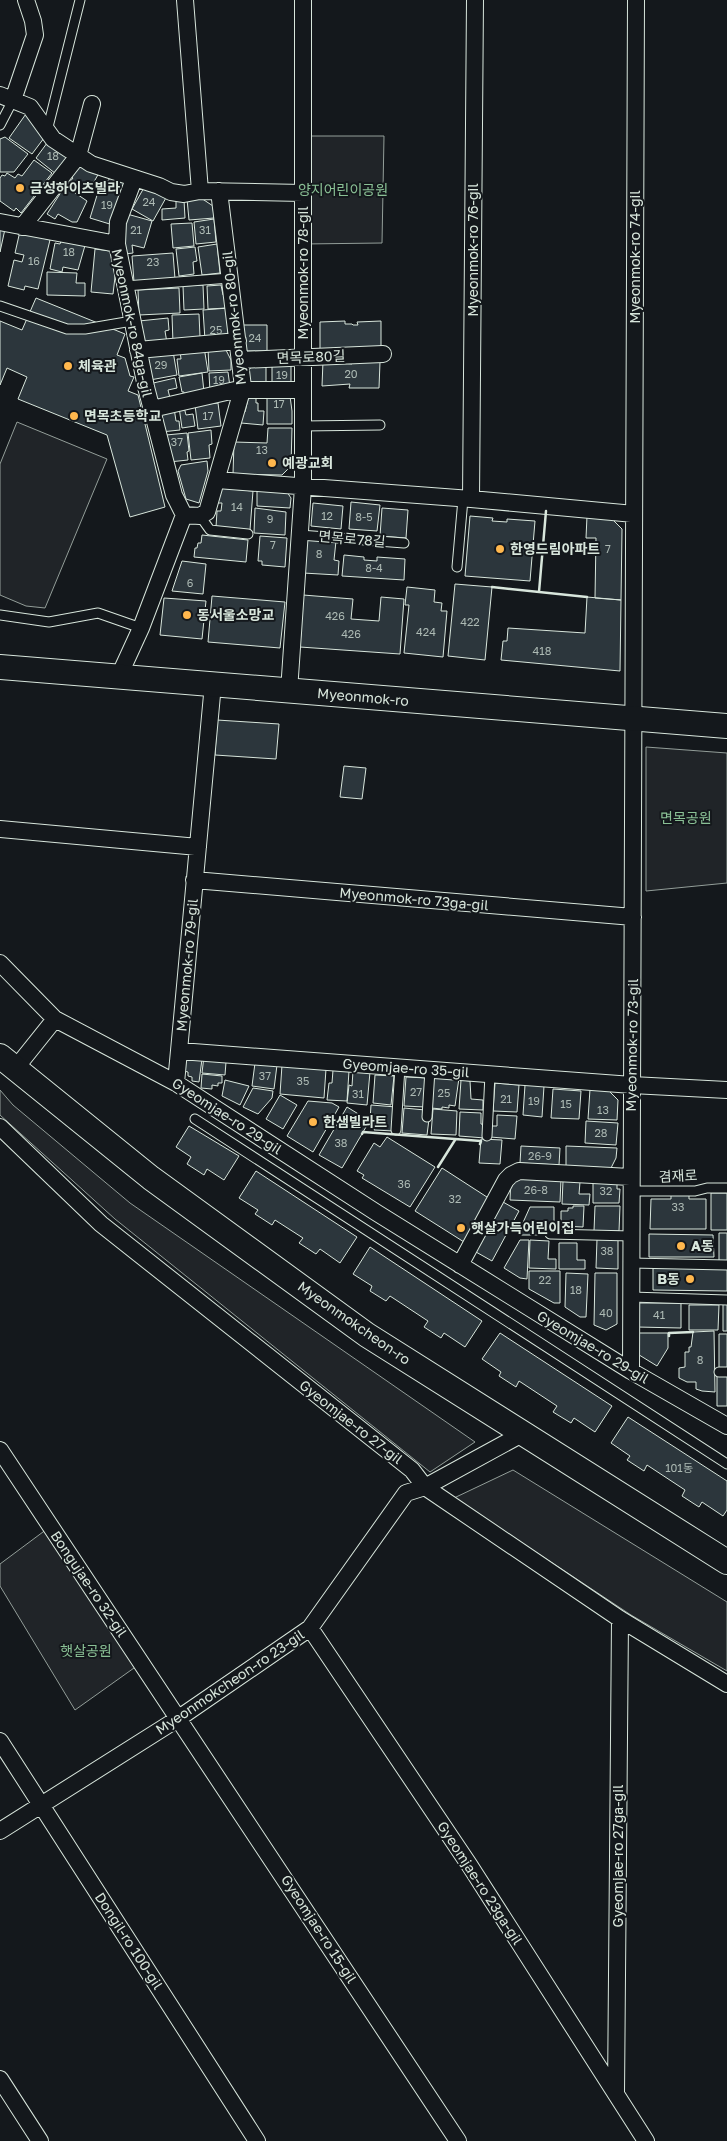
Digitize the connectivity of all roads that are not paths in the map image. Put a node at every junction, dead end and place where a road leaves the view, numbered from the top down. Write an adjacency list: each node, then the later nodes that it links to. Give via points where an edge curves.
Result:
1 (26, 0): 7 (street, via 35,28 34,42)
2 (80, 0): 10 (lane)
3 (185, 0): 13 (street)
4 (303, 0): 15 (street, Myeonmok-ro 78-gil)
5 (475, 0): 35 (street, Myeonmok-ro 76-gil)
6 (636, 0): 36 (street, Myeonmok-ro 74-gil)
7 (7, 97): 9 (lane); 10 (street, via 33,110)
8 (92, 104): 11 (street)
9 (0, 125)
10 (47, 132): 11 (street)
11 (78, 156): 12 (street, via 98,167); 17 (street)
12 (134, 179): 13 (street, via 176,194); 18 (street, via 118,222)
13 (200, 191): 14 (street)
14 (219, 192): 15 (street); 19 (street, Myeonmok-ro 80-gil)
15 (304, 193): 26 (street, Myeonmok-ro 78-gil)
16 (0, 222): 17 (street, Myeonmok-ro 84ga-gil)
17 (22, 226): 18 (street, Myeonmok-ro 84ga-gil)
18 (117, 244): 20 (street, Myeonmok-ro 84ga-gil)
19 (230, 278): 20 (lane); 23 (street, Myeonmok-ro 80-gil)
20 (126, 286): 22 (street, Myeonmok-ro 84ga-gil)
21 (0, 306): 22 (lane, via 73,329)
22 (132, 320): 24 (street, Myeonmok-ro 84ga-gil)
23 (238, 341): 24 (street); 27 (street, Myeonmok-ro 80-gil)
24 (138, 350): 30 (street, Myeonmok-ro 84ga-gil)
25 (383, 354): 26 (street, 면목로80길)
26 (303, 357): 27 (street, 면목로80길); 29 (street, Myeonmok-ro 78-gil)
27 (240, 360): 28 (street, Myeonmok-ro 80-gil)
28 (243, 390): 29 (street); 30 (street); 33 (street, Myeonmok-ro 80-gil)
29 (303, 390): 32 (street, Myeonmok-ro 78-gil)
30 (152, 410): 37 (street, Myeonmok-ro 84ga-gil, via 174,495)
31 (380, 425): 32 (lane)
32 (303, 426): 34 (street, Myeonmok-ro 78-gil)
33 (217, 480): 34 (street); 37 (street, Myeonmok-ro 80-gil, via 207,512)
34 (303, 487): 35 (street); 39 (street, Myeonmok-ro 78-gil)
35 (467, 499): 36 (street); 41 (lane)
36 (634, 514): 48 (street, Myeonmok-ro 74-gil)
37 (192, 516): 38 (lane, via 210,530); 43 (street, Myeonmok-ro 80-gil)
38 (248, 534)
39 (300, 535): 40 (lane, 면목로78길); 47 (street, Myeonmok-ro 78-gil)
40 (404, 543)
41 (456, 567)
42 (0, 615): 43 (lane, via 49,622 98,613)
43 (141, 628): 45 (street, Myeonmok-ro 80-gil)
44 (0, 666): 45 (main road, Myeonmok-ro)
45 (119, 676): 46 (main road, Myeonmok-ro)
46 (213, 684): 47 (main road, Myeonmok-ro); 51 (street, Myeonmok-ro 79-gil)
47 (289, 691): 48 (main road, Myeonmok-ro)
48 (634, 718): 49 (main road, Myeonmok-ro); 53 (street, Myeonmok-ro 73-gil)
49 (727, 726)
50 (0, 828): 51 (street)
51 (198, 847): 52 (street, Myeonmok-ro 79-gil)
52 (194, 880): 53 (street, Myeonmok-ro 73ga-gil); 56 (street, Myeonmok-ro 79-gil)
53 (633, 917): 62 (street, Myeonmok-ro 73-gil)
54 (0, 963): 55 (street, Gyeomjae-ro 29-gil)
55 (54, 1018): 57 (street); 61 (street, Gyeomjae-ro 29-gil)
56 (180, 1050): 58 (street, Gyeomjae-ro 35-gil); 61 (street, Myeonmok-ro 79-gil)
57 (8, 1062): 81 (main road, Myeonmokcheon-ro, via 150,1178 367,1335)
58 (400, 1067): 59 (street, Gyeomjae-ro 35-gil); 67 (lane)
59 (430, 1070): 60 (street, Gyeomjae-ro 35-gil); 64 (lane)
60 (490, 1074): 62 (street, Gyeomjae-ro 35-gil); 68 (lane)
61 (176, 1083): 71 (street, Gyeomjae-ro 29-gil)
62 (632, 1085): 63 (street, Gyeomjae-ro 35-gil); 69 (street, Myeonmok-ro 73-gil)
63 (727, 1090)
64 (427, 1117)
65 (195, 1119): 71 (lane)
66 (0, 1127): 84 (street, Gyeomjae-ro 27-gil, via 101,1224 412,1470)
67 (396, 1130)
68 (487, 1136)
69 (631, 1184): 70 (lane, 겸재로, via 696,1191); 73 (street, Myeonmok-ro 73-gil); 75 (street, via 520,1171 511,1175)
70 (727, 1188)
71 (371, 1221): 75 (street, Gyeomjae-ro 29-gil); 83 (lane)
72 (550, 1234): 73 (lane)
73 (630, 1236): 74 (street, Myeonmok-ro 73-gil)
74 (631, 1263): 76 (lane); 77 (street, Myeonmok-ro 73-gil)
75 (460, 1265): 79 (street, Gyeomjae-ro 29-gil)
76 (727, 1265)
77 (631, 1298): 78 (lane); 79 (street, Myeonmok-ro 73-gil)
78 (727, 1300)
79 (630, 1372): 80 (street, Gyeomjae-ro 29-gil)
80 (727, 1426)
81 (522, 1434): 84 (street, Myeonmokcheon-ro 23-gil); 85 (main road, Myeonmokcheon-ro)
82 (0, 1450): 89 (street, Bongujae-ro 32-gil)
83 (727, 1464)
84 (425, 1487): 86 (street, Gyeomjae-ro 27-gil); 87 (street, Myeonmokcheon-ro 23-gil, via 406,1493)
85 (727, 1562)
86 (620, 1618): 88 (street, Gyeomjae-ro 27-gil); 94 (street, Gyeomjae-ro 27ga-gil)
87 (310, 1628): 89 (street, Myeonmokcheon-ro 23-gil); 94 (street, Gyeomjae-ro 23ga-gil, via 470,1866)
88 (727, 1684)
89 (179, 1718): 91 (street, Myeonmokcheon-ro 23-gil); 97 (street, Gyeomjae-ro 15-gil)
90 (0, 1741): 91 (street, Dongil-ro 100-gil)
91 (42, 1806): 92 (street, Myeonmokcheon-ro 23-gil); 96 (street, Dongil-ro 100-gil)
92 (0, 1831)
93 (0, 2079): 95 (street)
94 (616, 2094): 98 (street, Gyeomjae-ro 23ga-gil)
95 (40, 2141)
96 (257, 2141)
97 (458, 2141)
98 (646, 2141)

